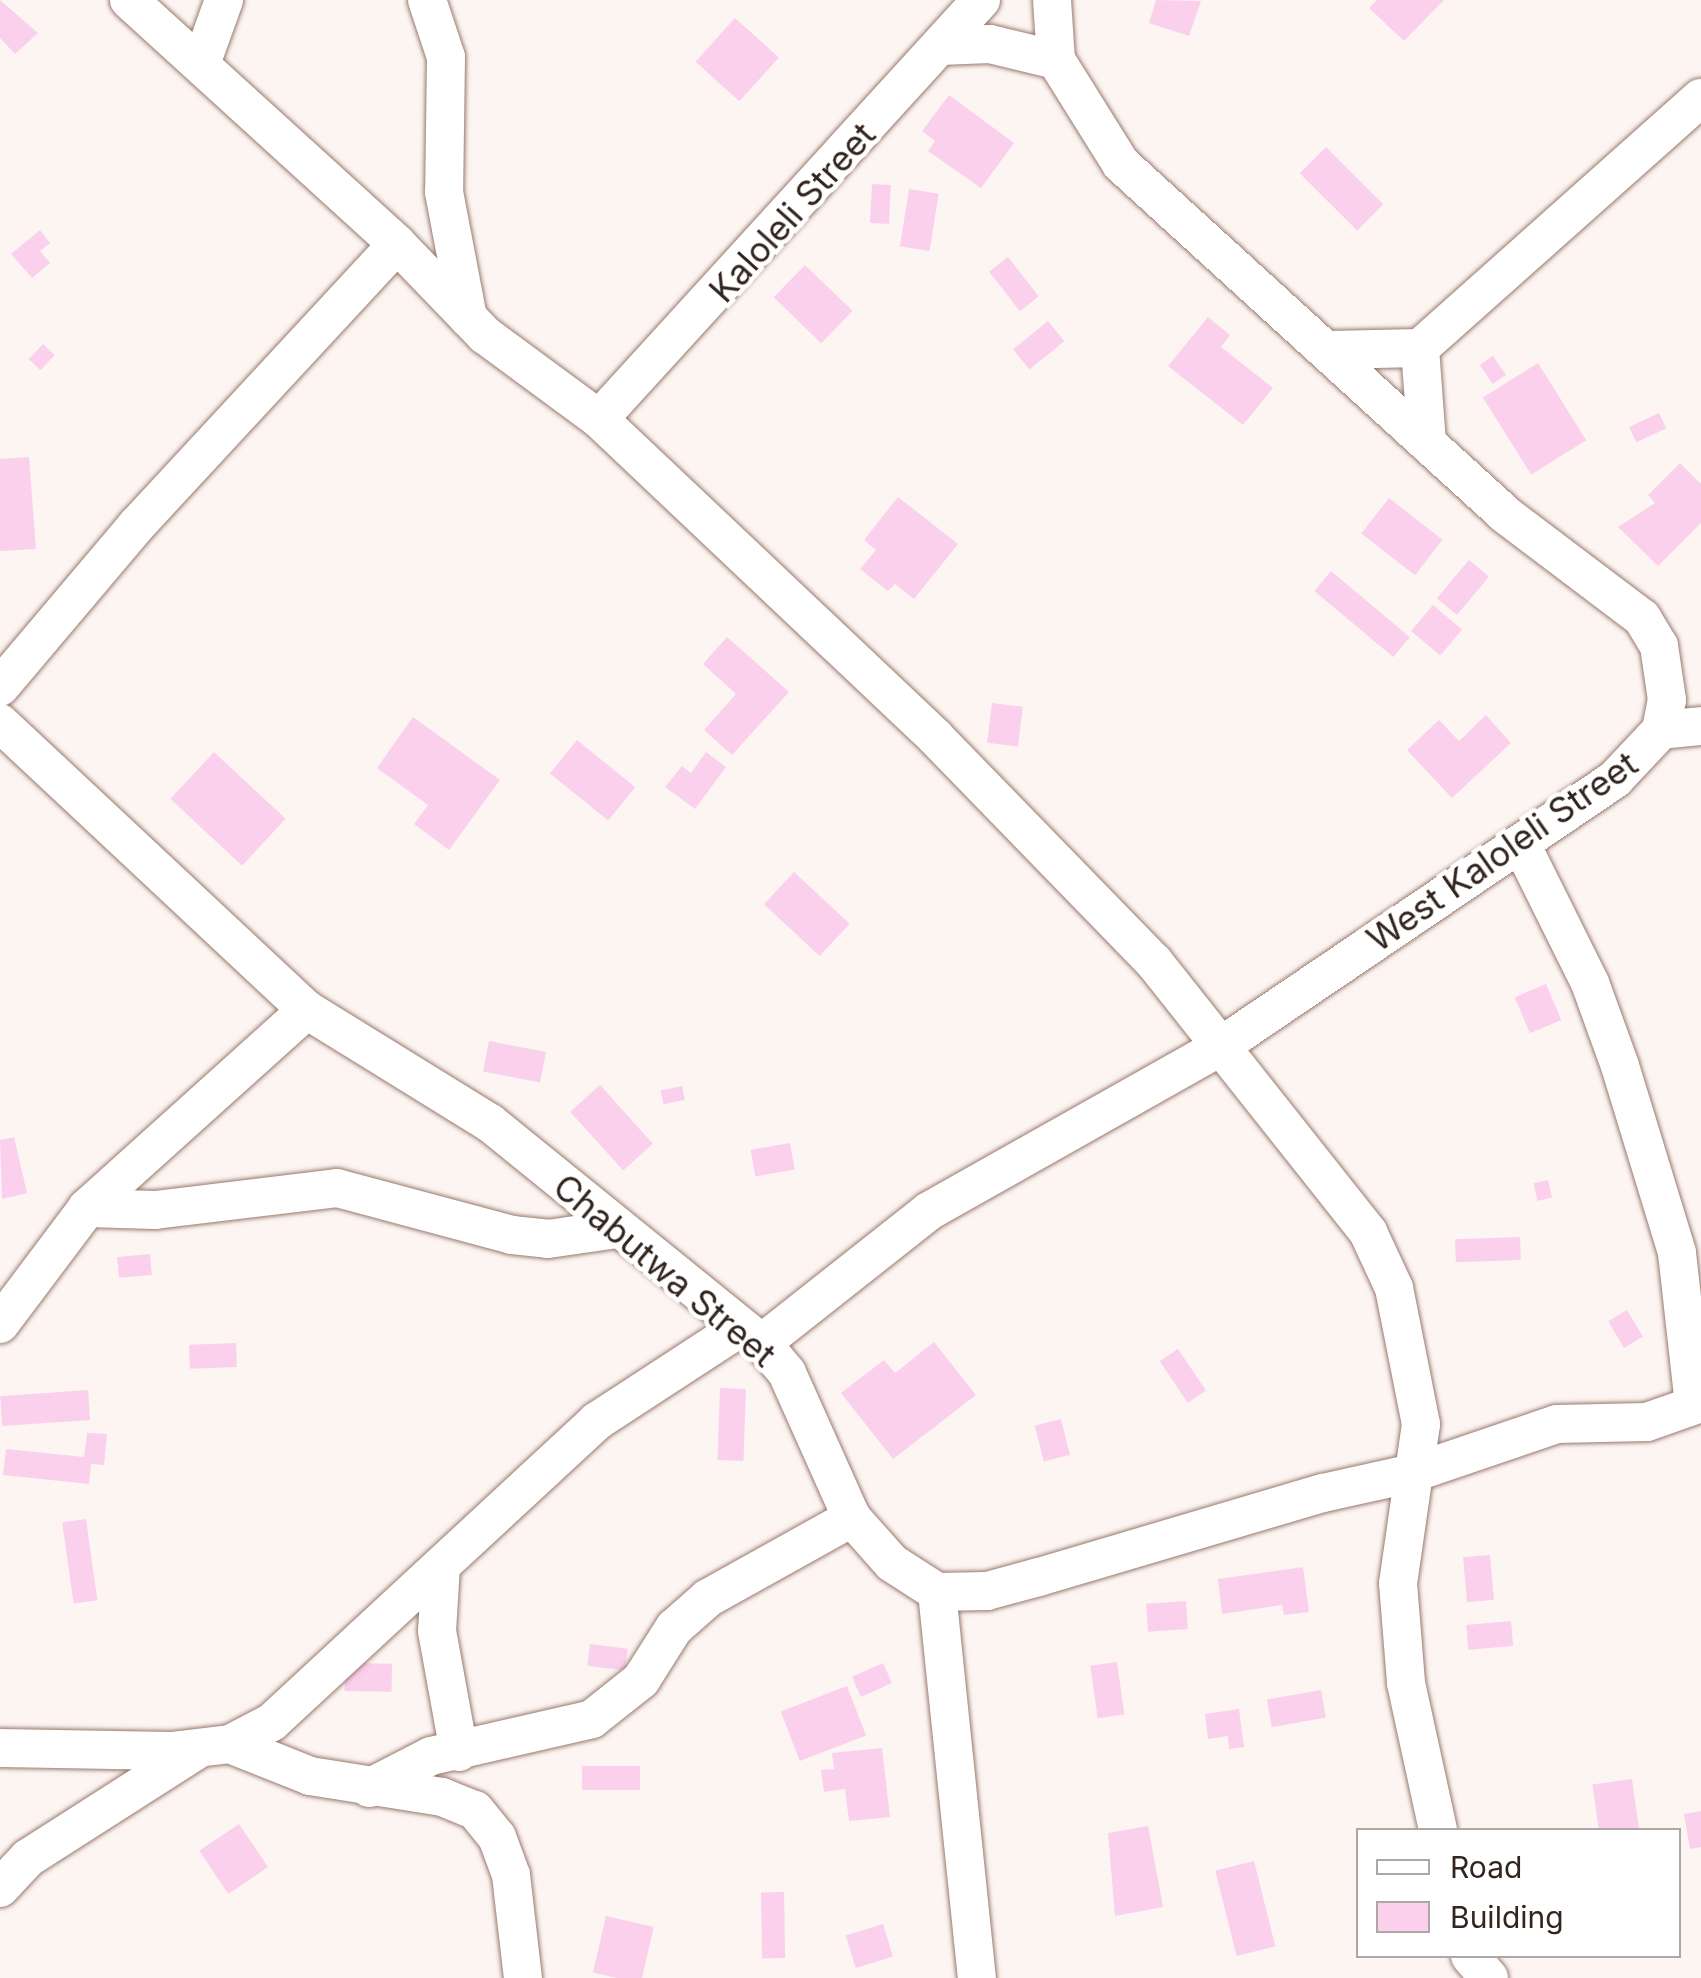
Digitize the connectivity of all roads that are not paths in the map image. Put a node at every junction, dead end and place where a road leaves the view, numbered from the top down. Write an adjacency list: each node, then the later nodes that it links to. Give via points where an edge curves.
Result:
1 (129, 0): 8 (street)
2 (224, 0): 8 (street)
3 (427, 0): 11 (street, via 446,57 444,192)
4 (980, 0): 6 (street, Kaloleli Street)
5 (1052, 0): 7 (street)
6 (940, 46): 7 (street, via 990,44); 14 (street, Kaloleli Street)
7 (1056, 60): 13 (street, West Kaloleli Street, via 1120,164)
8 (201, 64): 10 (street)
9 (1701, 98): 12 (street)
10 (397, 244): 11 (street); 16 (street, via 58,614)
11 (468, 318): 14 (street, via 535,378)
12 (1420, 348): 13 (street); 15 (street)
13 (1330, 350): 15 (street, West Kaloleli Street)
14 (599, 419): 22 (street, via 1105,908)
15 (1427, 443): 19 (street, West Kaloleli Street, via 1506,515 1642,618 1660,646 1667,700)
16 (0, 687)
17 (0, 723): 21 (street, Chabutwa Street)
18 (1701, 726): 19 (street)
19 (1660, 730): 20 (street, West Kaloleli Street, via 1615,778)
20 (1521, 844): 22 (street, West Kaloleli Street); 27 (street, via 1590,982 1620,1066 1677,1253)
21 (306, 1010): 23 (street); 24 (street, Chabutwa Street, via 490,1123)
22 (1218, 1048): 26 (street, West Kaloleli Street, via 929,1212); 28 (street, via 1368,1232 1381,1260 1411,1356 1420,1424)
23 (87, 1208): 24 (street, via 156,1210 337,1188 512,1236 548,1239); 25 (street)
24 (617, 1229): 26 (street, Chabutwa Street)
25 (0, 1324)
26 (750, 1336): 29 (street, Chabutwa Street, via 786,1373); 30 (street, West Kaloleli Street, via 596,1421)
27 (1697, 1403): 28 (street, via 1647,1422 1556,1424)
28 (1413, 1474): 31 (street, via 1323,1493 987,1591); 36 (street, via 1398,1583 1406,1683)
29 (852, 1518): 31 (street, Chabutwa Street, via 892,1563); 34 (street, via 708,1598 674,1628 642,1680 592,1719)
30 (441, 1566): 32 (street, West Kaloleli Street, via 272,1722); 34 (street, via 437,1632)
31 (937, 1592): 40 (street)
32 (215, 1746): 33 (street); 35 (street); 37 (street, West Kaloleli Street, via 28,1858)
33 (0, 1748)
34 (458, 1752): 35 (street, via 432,1756)
35 (369, 1788): 39 (street, via 442,1797 483,1819 511,1875)
36 (1438, 1828)
37 (0, 1888)
38 (1472, 1958): 41 (street)
39 (523, 1978)
40 (977, 1978)
41 (1489, 1978)

